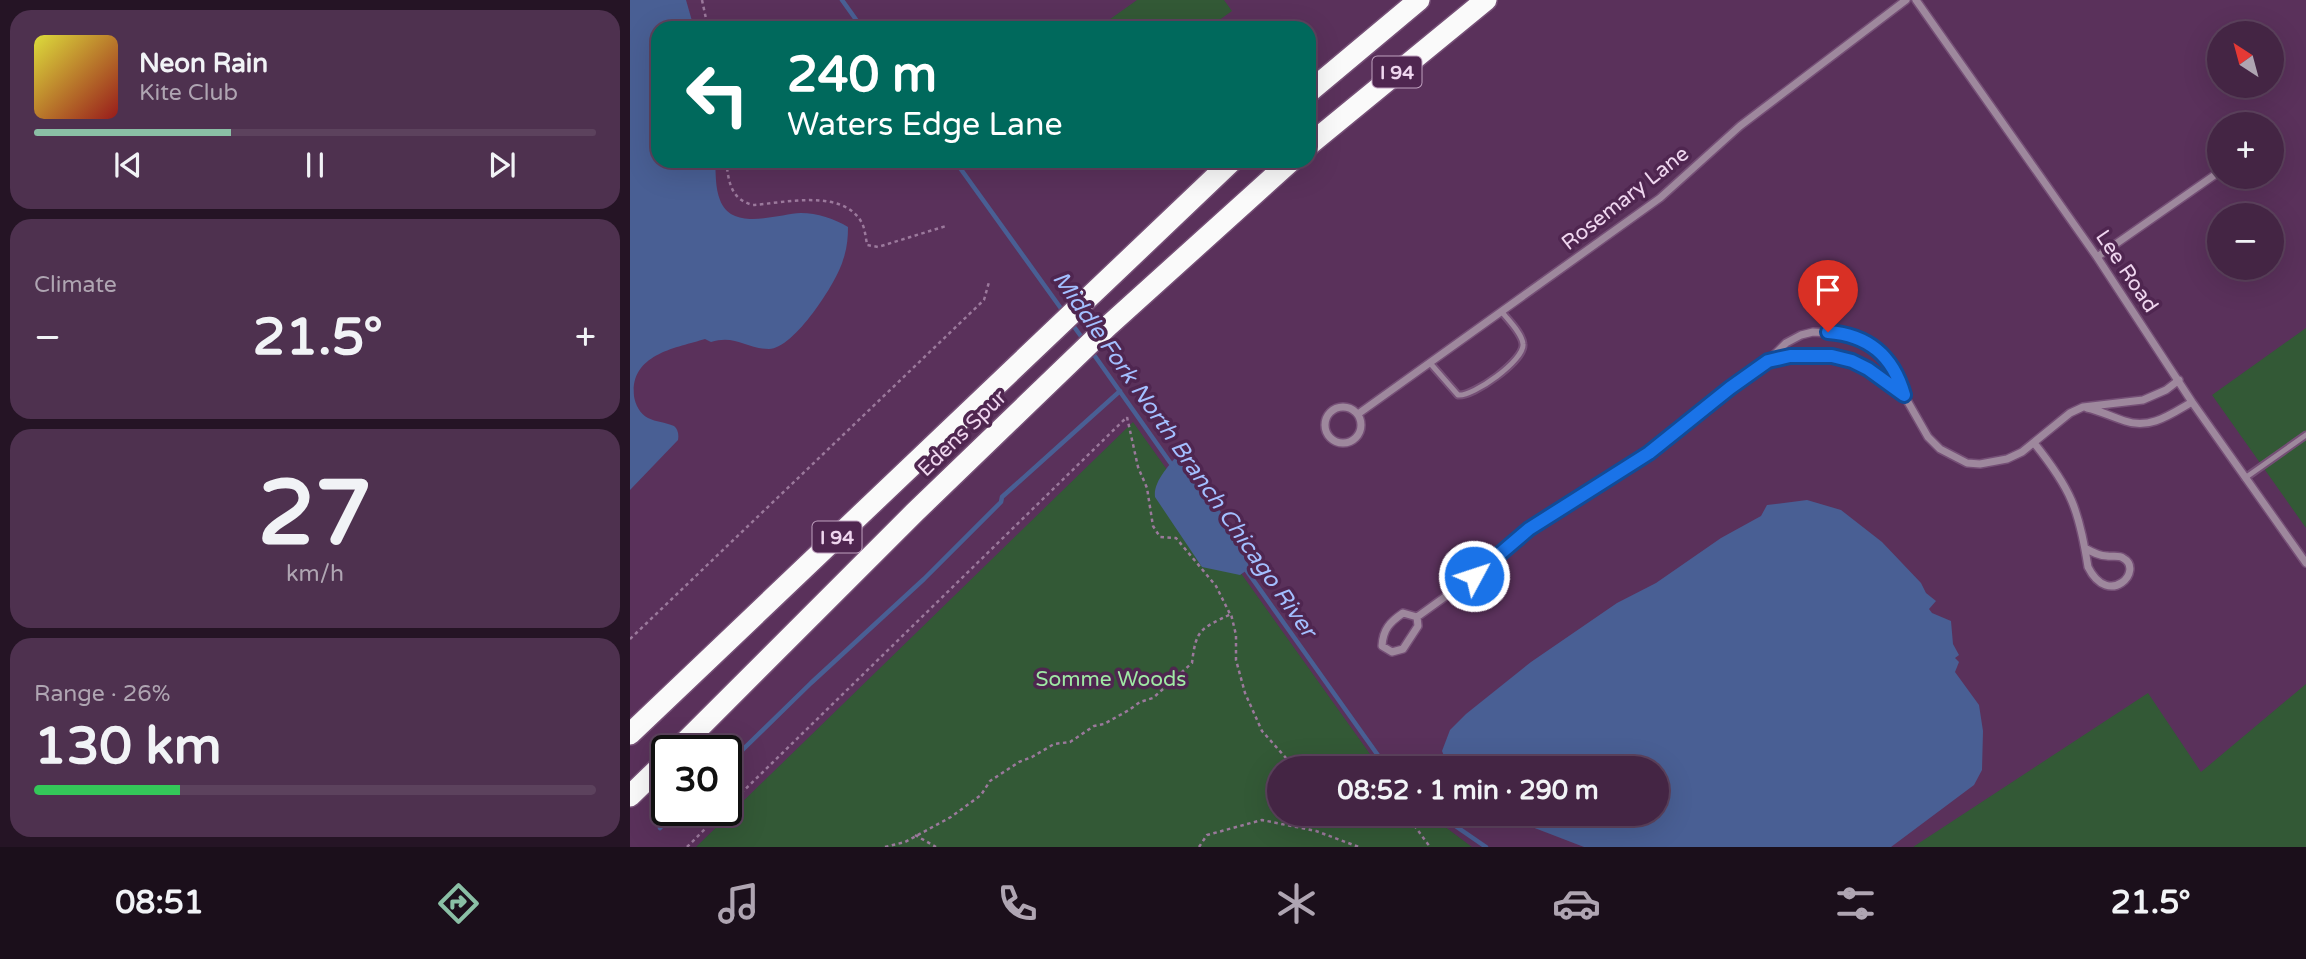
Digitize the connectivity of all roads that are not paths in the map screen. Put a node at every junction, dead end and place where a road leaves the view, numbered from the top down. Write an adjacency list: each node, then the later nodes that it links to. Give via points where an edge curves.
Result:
1 (1419, 0): 5 (highway, I 94)
2 (1486, 0): 6 (highway, I 94)
3 (1906, 0): 11 (street, Rosemary Lane, via 1740,126 1660,198)
4 (1916, 0): 10 (street, Lee Road)
5 (1316, 86)
6 (1316, 139)
7 (1225, 168): 25 (highway, Edens Spur / I 94)
8 (1283, 168): 26 (highway, Edens Spur / I 94, via 1107,327)
9 (2207, 180): 10 (street)
10 (2097, 257): 14 (street, Lee Road)
11 (1502, 312): 13 (street, Rosemary Lane); 13 (lane, via 1520,337 1522,351 1481,387 1458,395)
12 (1768, 361): 15 (street, via 1832,356 1868,369); 15 (street, via 1801,335 1846,334 1888,360); 24 (street, via 1649,453 1529,529)
13 (1430, 363): 18 (street, Rosemary Lane)
14 (2179, 380): 16 (street, Lee Road); 17 (street, via 2143,400)
15 (1904, 395): 20 (street, via 1928,437 1967,463 2007,458)
16 (2192, 402): 17 (street, via 2160,420 2138,425); 21 (street, Lee Road)
17 (2083, 407): 20 (street, via 2059,419)
18 (1359, 414): 18 (street, via 1345,406 1331,411 1325,423 1329,436 1340,443 1353,440 1362,427)
19 (2306, 435): 21 (lane)
20 (2034, 443): 22 (street, via 2066,487 2080,519)
21 (2245, 478): 23 (street, Lee Road)
22 (2085, 548): 22 (street, via 2096,579 2109,586 2125,581 2129,570 2122,556)
23 (2306, 563)
24 (1416, 617): 24 (street, via 1403,613 1391,621 1382,634 1382,646 1392,652 1403,649 1418,626)
25 (630, 734)
26 (692, 735)
27 (651, 776): 28 (highway)
28 (630, 796)

